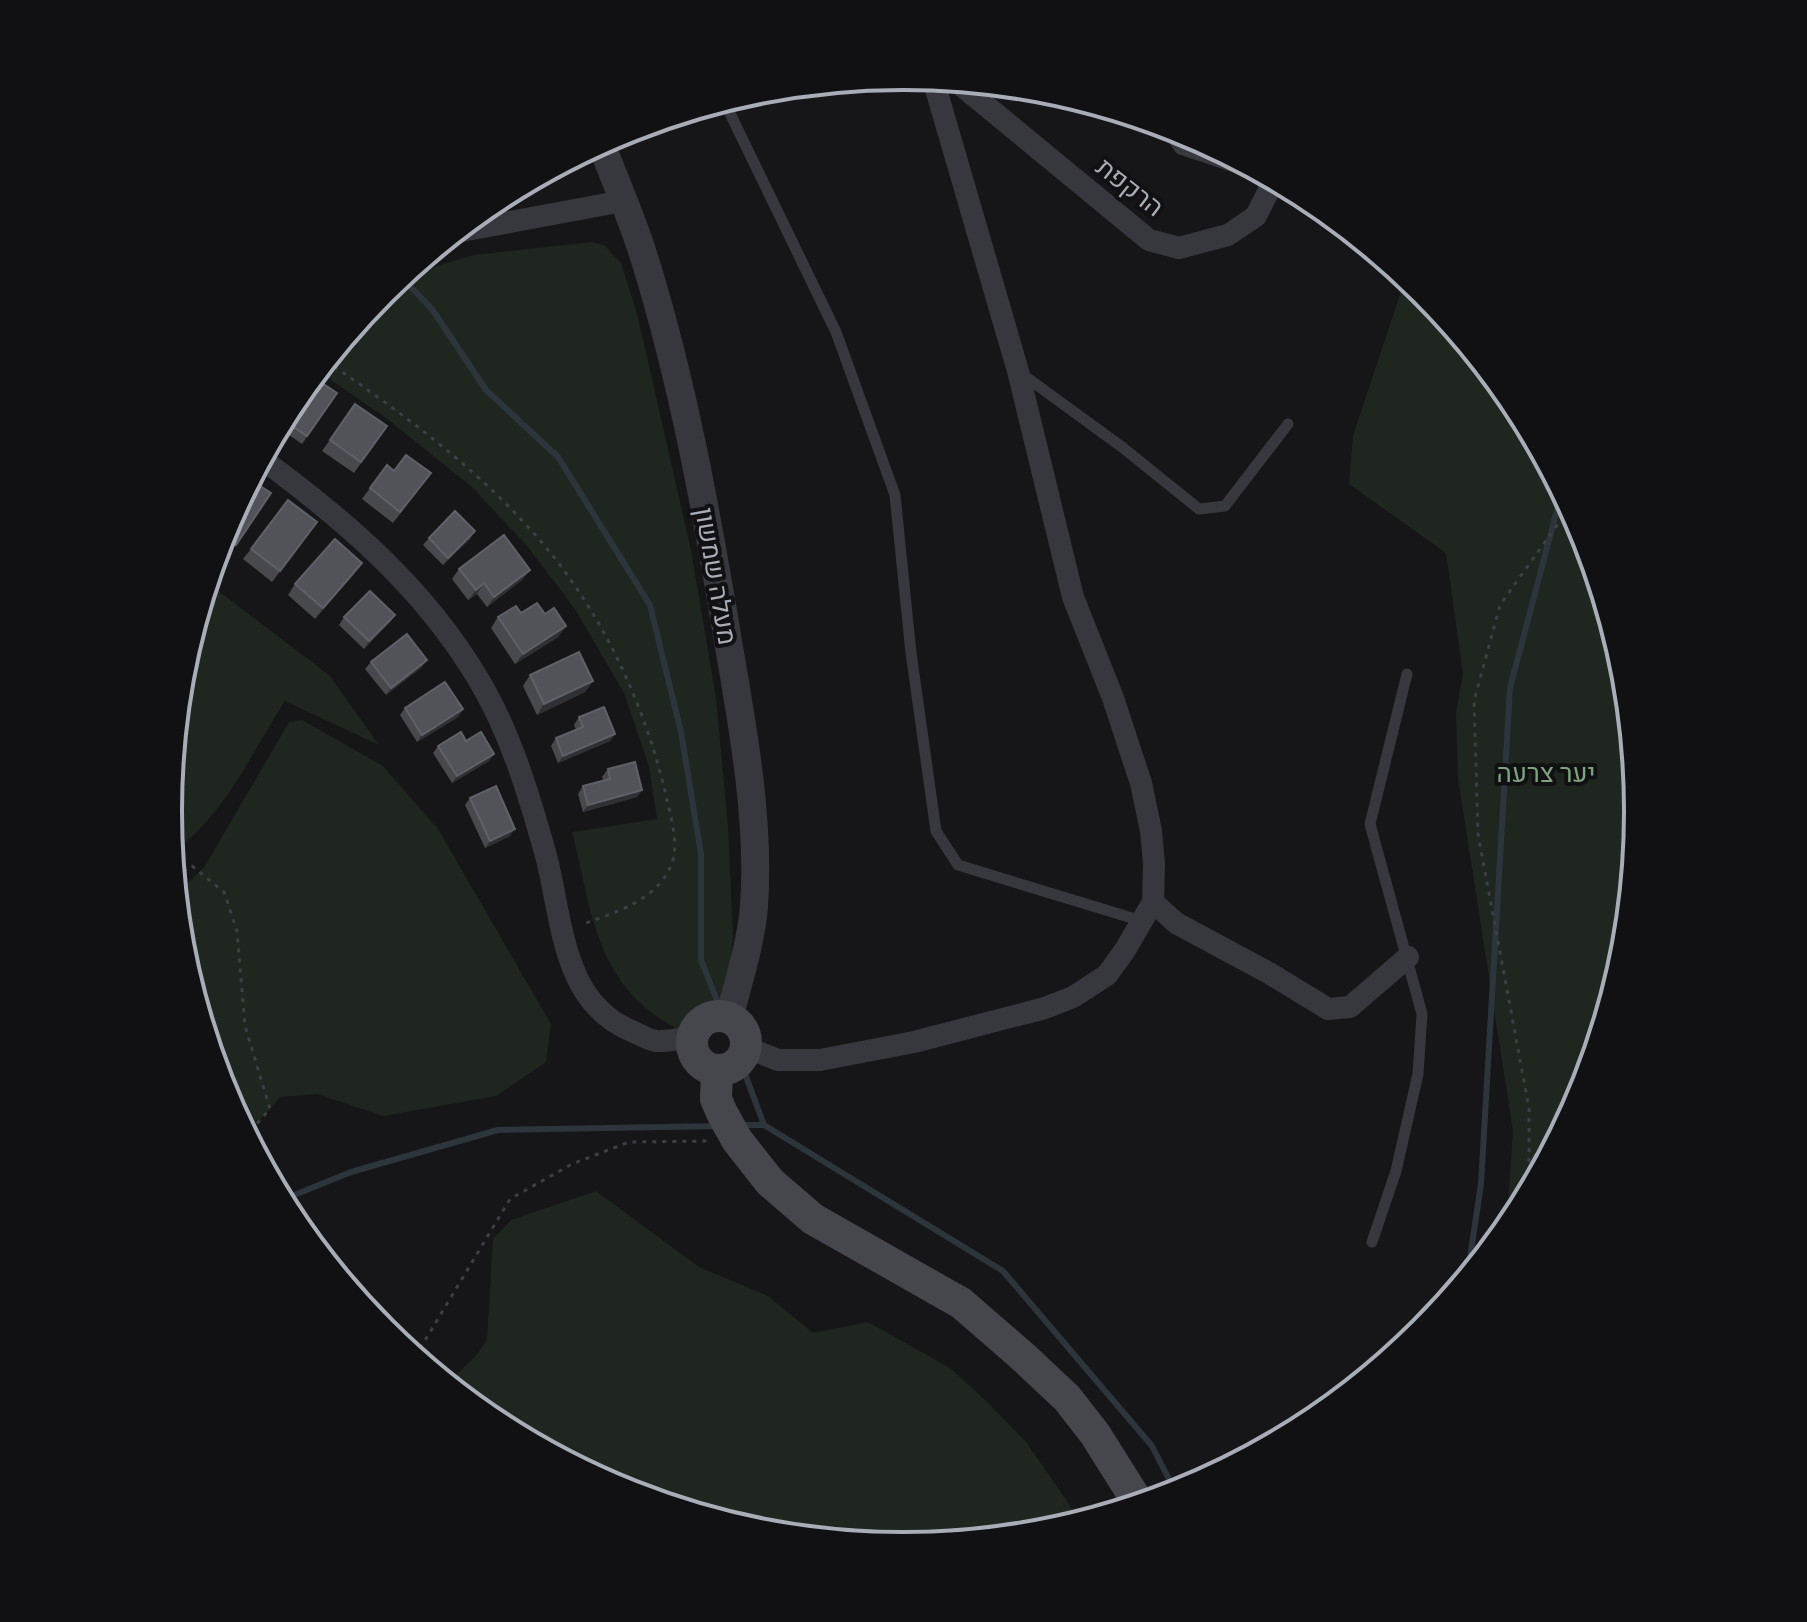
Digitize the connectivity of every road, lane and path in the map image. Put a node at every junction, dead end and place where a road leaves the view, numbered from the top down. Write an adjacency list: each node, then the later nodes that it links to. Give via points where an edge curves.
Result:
1 (937, 91): 11 (street)
2 (971, 94): 7 (street, הרקפת, via 1149,240 1179,248 1228,235 1256,216)
3 (729, 112): 17 (lane, via 836,332 895,495 936,831 958,865)
4 (1177, 144): 6 (lane)
5 (606, 155): 8 (street, מעלה שמשון)
6 (1212, 159)
7 (1269, 190)
8 (623, 201): 9 (street); 20 (street, מעלה שמשון, via 644,255 674,370 710,536 740,721 755,857 754,908)
9 (482, 227)
10 (335, 367): 18 (path, via 470,471 528,526 573,582 608,641 656,750 672,820 674,858 663,879 634,906)
11 (1018, 371): 12 (lane, via 1199,509 1225,506); 17 (street, via 1073,597 1141,783 1154,864)
12 (1288, 424)
13 (271, 466): 18 (street, via 374,548 412,589 477,677 525,783)
14 (1562, 518): 26 (path, via 1500,605 1474,701 1478,834 1529,1108)
15 (1407, 674): 19 (lane, via 1370,824)
16 (185, 870): 24 (path, via 192,866 224,892 237,931 245,1026 270,1109)
17 (1148, 912): 19 (street, via 1328,1009 1350,1007); 22 (street, via 1107,975 1045,1008 820,1060 778,1060)
18 (561, 933): 21 (street, via 578,983 599,1011 655,1041)
19 (1408, 957): 27 (lane, via 1422,1014 1418,1074 1396,1171)
20 (729, 1019): 21 (main road, via 706,1019); 22 (main road, via 742,1030)
21 (692, 1037): 23 (main road, via 697,1059)
22 (745, 1047): 23 (main road, via 736,1064)
23 (717, 1070): 25 (main road, via 716,1099)
24 (255, 1126)
25 (737, 1140): 28 (path, via 629,1142 572,1164 510,1199); 29 (main road, via 770,1182 813,1219 961,1303 1021,1355 1067,1398)
26 (1529, 1170)
27 (1372, 1242)
28 (421, 1347)
29 (1133, 1495)

